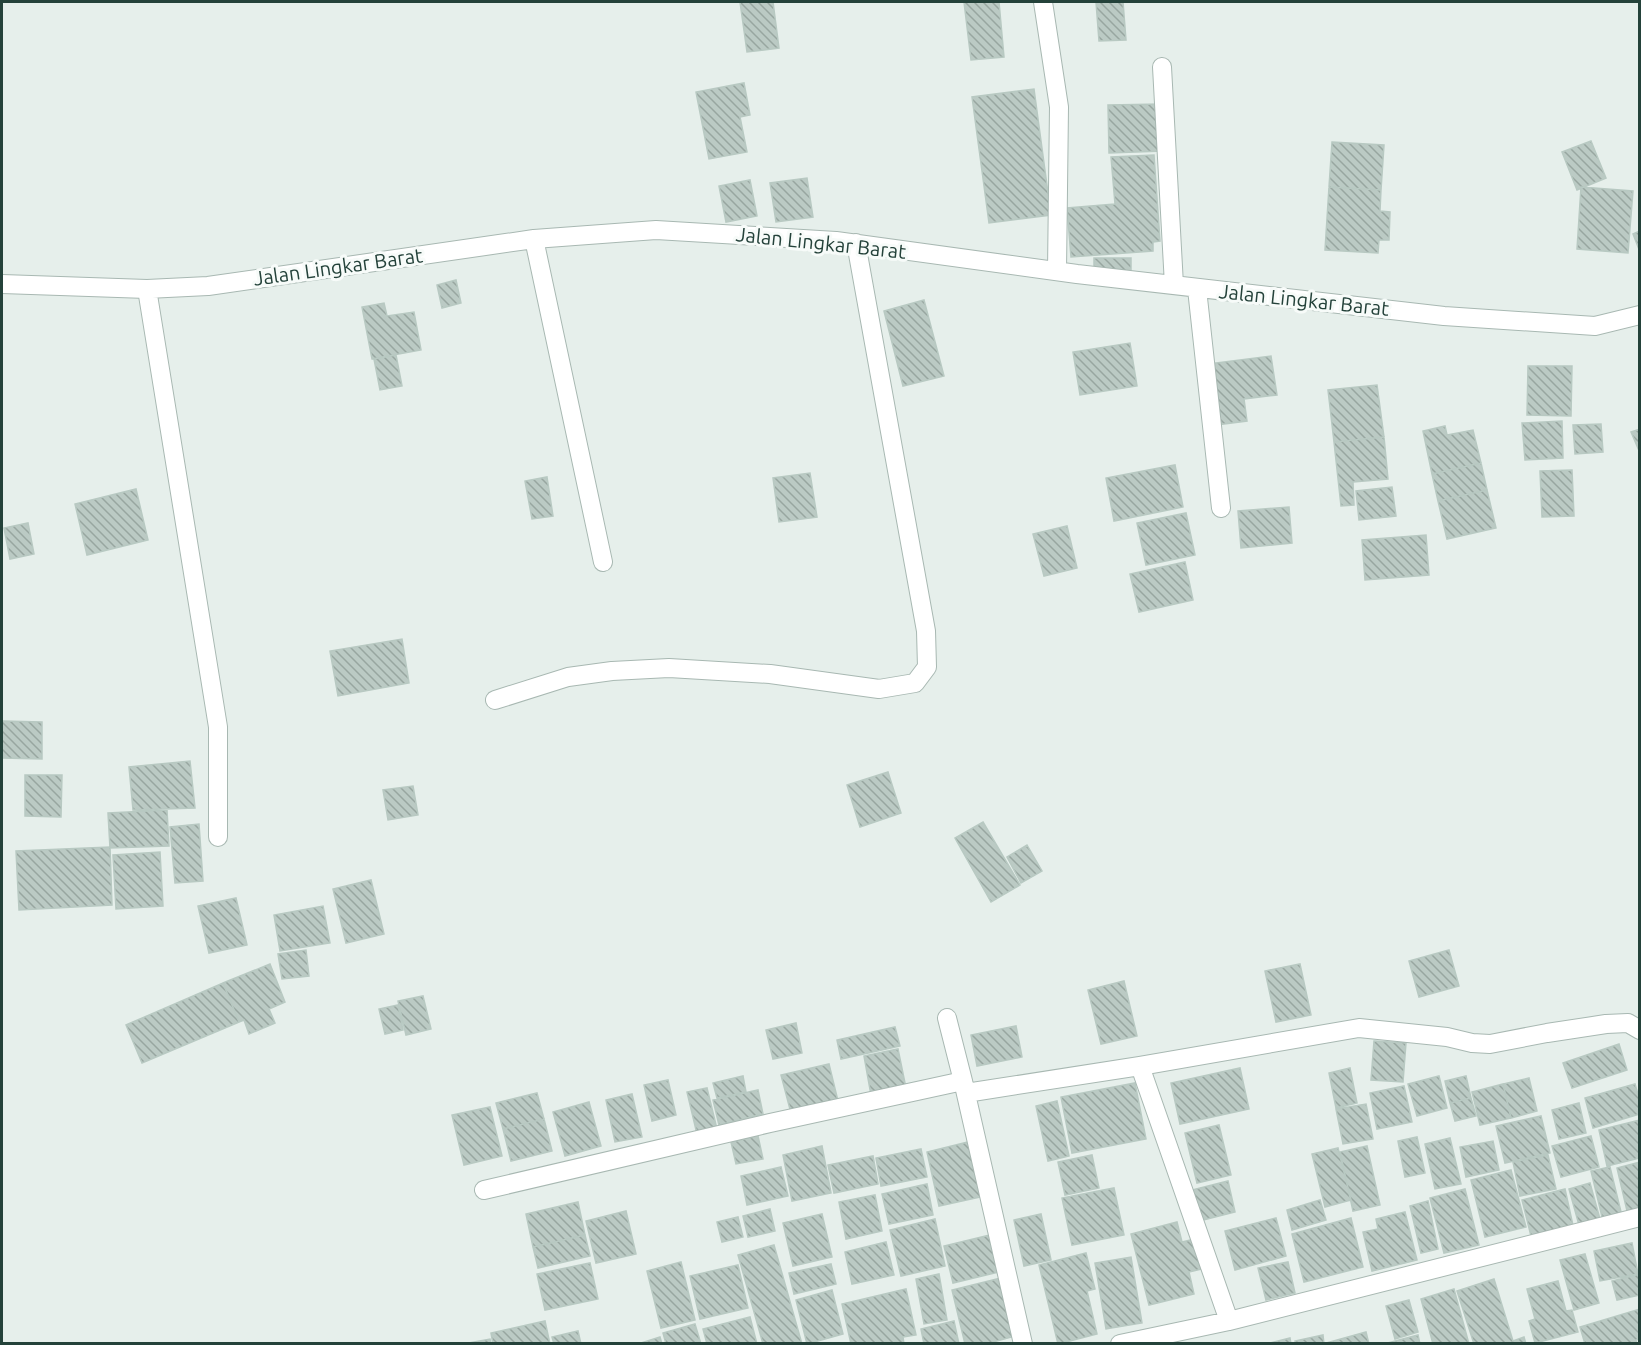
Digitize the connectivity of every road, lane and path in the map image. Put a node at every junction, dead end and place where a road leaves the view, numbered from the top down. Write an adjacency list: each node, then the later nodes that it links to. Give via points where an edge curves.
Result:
1 (1043, 2): 5 (street, via 1059,107)
2 (1162, 67): 7 (street)
3 (534, 239): 4 (street, Jalan Lingkar Barat, via 656,230); 8 (street, Jalan Lingkar Barat, via 208,286); 12 (street)
4 (856, 243): 5 (street, Jalan Lingkar Barat); 13 (street, via 926,631 927,668 915,683 879,689 770,674 669,668 612,671 568,677)
5 (1057, 271): 7 (street, Jalan Lingkar Barat)
6 (2, 284): 8 (street, Jalan Lingkar Barat)
7 (1173, 285): 9 (street, Jalan Lingkar Barat)
8 (147, 289): 14 (street, via 218,727)
9 (1197, 289): 10 (street, Jalan Lingkar Barat, via 1444,316 1595,326); 11 (street)
10 (1640, 315)
11 (1221, 508)
12 (603, 562)
13 (495, 700)
14 (218, 837)
15 (947, 1018): 18 (street)
16 (1640, 1030): 17 (street, via 1628,1023 1606,1024 1490,1044 1359,1028)
17 (1140, 1066): 18 (street); 21 (street)
18 (965, 1087): 19 (street, via 770,1123); 23 (street)
19 (484, 1191)
20 (1640, 1217): 21 (street)
21 (1229, 1321): 22 (street)
22 (1160, 1340): 24 (street)
23 (1023, 1344)
24 (1120, 1344)

